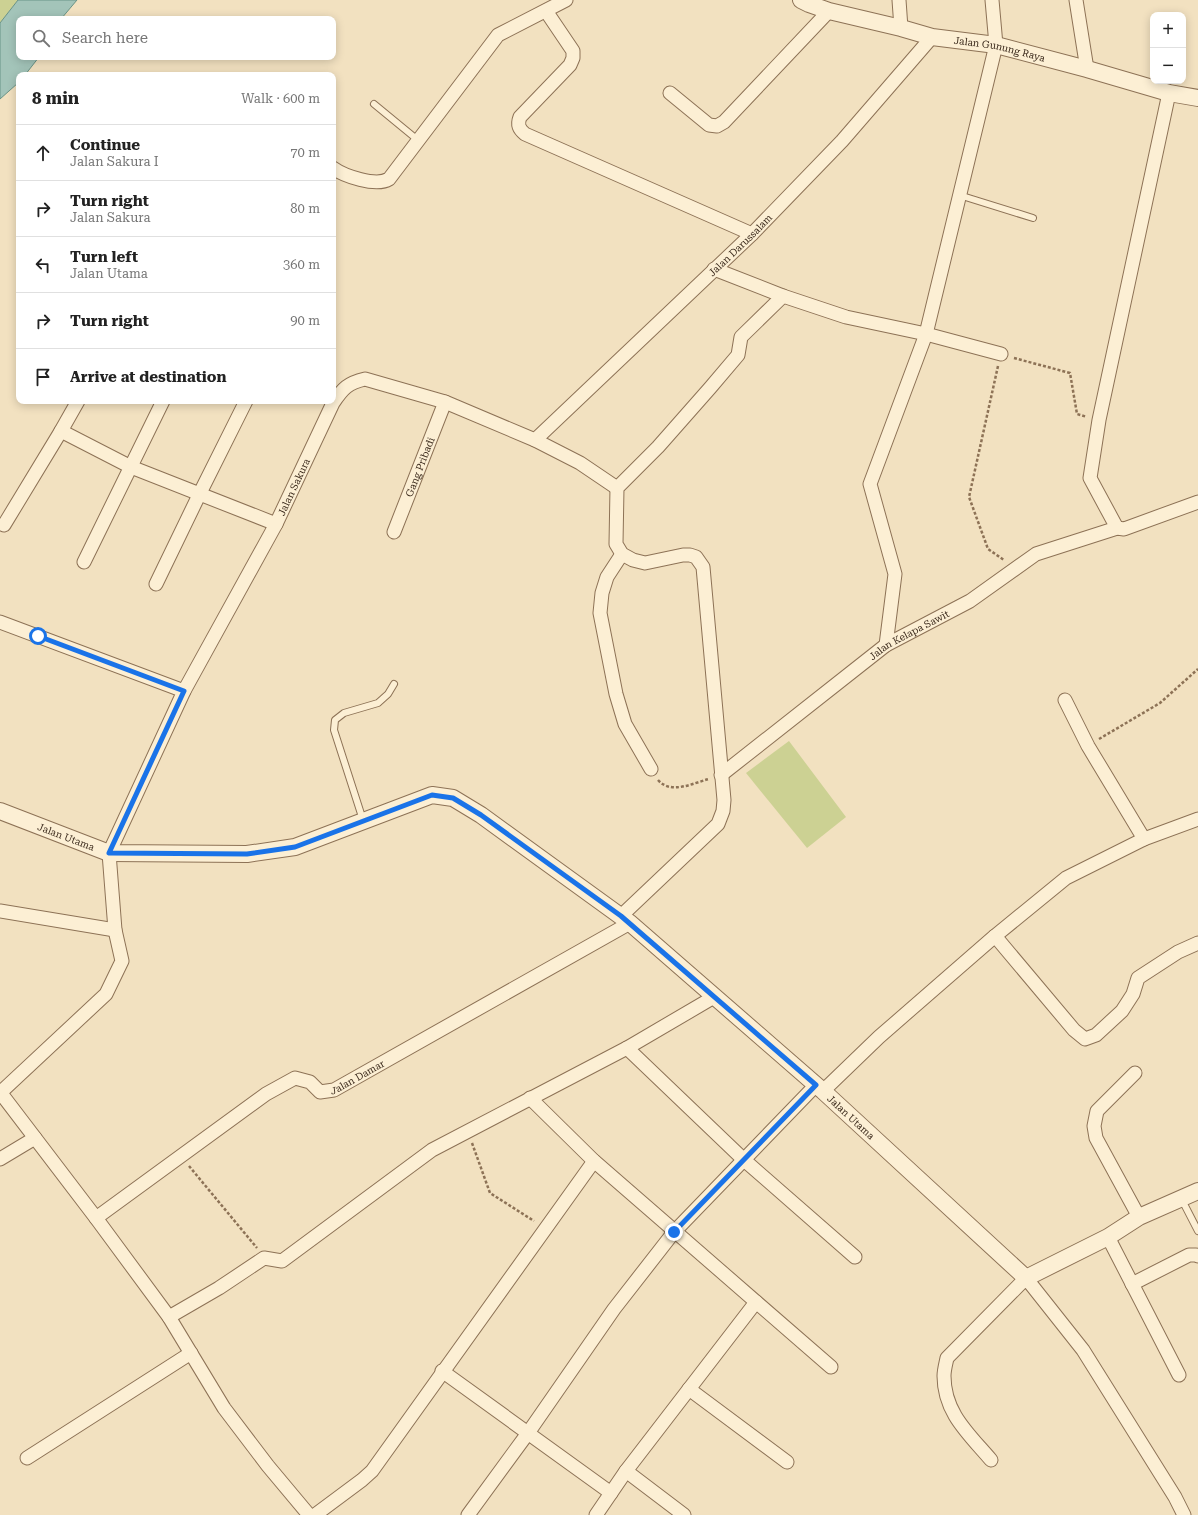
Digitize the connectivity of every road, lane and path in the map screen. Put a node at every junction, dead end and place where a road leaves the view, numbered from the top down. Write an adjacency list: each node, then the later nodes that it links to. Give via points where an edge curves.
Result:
1 (566, 0): 6 (street)
2 (801, 0): 7 (street, Jalan Gunung Raya)
3 (899, 0): 8 (street)
4 (992, 0): 10 (street)
5 (1076, 0): 11 (street)
6 (546, 11): 16 (street, via 498,35); 20 (street, via 573,51 573,58 570,65 520,116 518,123 521,130)
7 (829, 11): 8 (street, Jalan Gunung Raya); 12 (street, via 724,122 717,126 709,125)
8 (901, 28): 9 (street, Jalan Gunung Raya)
9 (932, 37): 10 (street, Jalan Gunung Raya); 20 (street, Jalan Darussalam, via 842,141)
10 (996, 45): 11 (street, Jalan Gunung Raya); 18 (street)
11 (1087, 69): 13 (street, Jalan Gunung Raya)
12 (670, 93)
13 (1170, 93): 14 (street, Jalan Gunung Raya); 31 (street)
14 (1198, 98)
15 (374, 104): 16 (lane)
16 (418, 141): 17 (street, via 386,181 358,179)
17 (336, 170)
18 (959, 195): 19 (lane); 23 (street)
19 (1033, 218)
20 (752, 234): 21 (street, Jalan Darussalam)
21 (714, 269): 22 (street); 33 (street, Jalan Darussalam)
22 (783, 296): 23 (street, via 846,317); 35 (street, via 741,337 738,355 658,447)
23 (926, 334): 24 (street); 47 (street, via 870,484 895,574)
24 (1001, 354): 31 (path, via 1070,373 1076,414); 44 (path, via 969,497 988,549)
25 (336, 399): 26 (street, Jalan Sakura, via 344,387 365,379)
26 (445, 402): 33 (street, Jalan Sakura); 41 (street, Gang Pribadi)
27 (76, 404): 32 (street)
28 (162, 404): 34 (street)
29 (244, 404): 36 (street)
30 (333, 404): 38 (street, Jalan Sakura)
31 (1099, 420): 40 (street, via 1090,478)
32 (61, 432): 34 (street); 39 (street)
33 (535, 440): 35 (street, Jalan Sakura, via 580,462)
34 (131, 467): 36 (street); 43 (street)
35 (617, 488): 42 (street, via 616,544)
36 (200, 493): 38 (street); 45 (street)
37 (1198, 502): 40 (street, Jalan Kelapa Sawit, via 1124,529)
38 (276, 524): 50 (street, Jalan Sakura)
39 (4, 525)
40 (1116, 528): 44 (street, Jalan Kelapa Sawit, via 1036,554)
41 (394, 532)
42 (622, 554): 53 (street, via 607,577 600,613 616,694 625,724); 54 (street, via 644,563 690,555 696,557 703,568)
43 (84, 562)
44 (1017, 568): 47 (street, Jalan Kelapa Sawit, via 970,601)
45 (156, 584)
46 (0, 622): 50 (street)
47 (886, 645): 54 (street, Jalan Kelapa Sawit)
48 (1198, 669): 52 (path, via 1160,703)
49 (394, 684): 57 (lane, via 378,703 344,712 335,720 334,730)
50 (184, 691): 59 (street, Jalan Sakura)
51 (1065, 700): 52 (street)
52 (1088, 746): 58 (street)
53 (651, 769): 54 (path, via 661,783 678,788)
54 (721, 775): 61 (street, via 724,800 718,824)
55 (0, 811): 59 (street, Jalan Utama)
56 (1198, 819): 58 (street)
57 (363, 820): 59 (street, Jalan Utama, via 295,847 247,854); 61 (street, Jalan Utama, via 432,795 453,798 481,815)
58 (1144, 839): 63 (street, via 1066,878)
59 (109, 853): 62 (street)
60 (0, 911): 62 (street)
61 (625, 919): 65 (street, Jalan Utama); 73 (street, Jalan Damar, via 334,1090 320,1092 310,1082 295,1078 266,1094)
62 (115, 930): 69 (street, via 122,961 106,994)
63 (996, 936): 64 (street, via 1074,1030 1085,1039 1096,1035 1122,1011 1133,994 1138,978 1178,952); 68 (street)
64 (1198, 943)
65 (714, 997): 66 (street); 68 (street, Jalan Utama)
66 (627, 1048): 70 (street); 75 (street)
67 (1135, 1073): 79 (street, via 1097,1111 1094,1126 1096,1138)
68 (819, 1088): 75 (street); 88 (street, Jalan Utama)
69 (0, 1092): 72 (street)
70 (530, 1098): 71 (street); 76 (street)
71 (468, 1131): 81 (path, via 490,1192); 87 (street, via 432,1150 282,1261)
72 (35, 1138): 74 (street); 80 (street)
73 (181, 1156): 80 (street, Jalan Damar); 87 (path)
74 (0, 1159)
75 (744, 1159): 83 (street); 86 (street)
76 (594, 1161): 81 (street); 83 (street)
77 (1198, 1191): 78 (street)
78 (1182, 1198): 79 (street); 82 (lane)
79 (1139, 1217): 84 (street)
80 (96, 1218): 91 (street)
81 (547, 1229): 94 (street)
82 (1198, 1231)
83 (674, 1232): 90 (street); 97 (street, via 614,1309)
84 (1108, 1236): 88 (street); 89 (street)
85 (1198, 1256): 89 (street, via 1189,1255)
86 (855, 1257)
87 (264, 1258): 91 (street)
88 (1026, 1278): 99 (street, via 947,1358 944,1375 946,1398 955,1419); 108 (street, via 1083,1350)
89 (1132, 1284): 95 (street)
90 (756, 1302): 93 (street); 96 (street)
91 (169, 1317): 92 (street)
92 (191, 1353): 98 (street); 103 (street, via 224,1408)
93 (831, 1367)
94 (442, 1371): 97 (street); 104 (street, via 372,1471)
95 (1179, 1375)
96 (689, 1389): 100 (street); 101 (street)
97 (528, 1433): 102 (street); 105 (street)
98 (27, 1458)
99 (991, 1460)
100 (787, 1462)
101 (626, 1471): 102 (street); 107 (street)
102 (611, 1493): 106 (street)
103 (309, 1515)
104 (315, 1515)
105 (468, 1515)
106 (596, 1515)
107 (684, 1515)
108 (1184, 1515)

